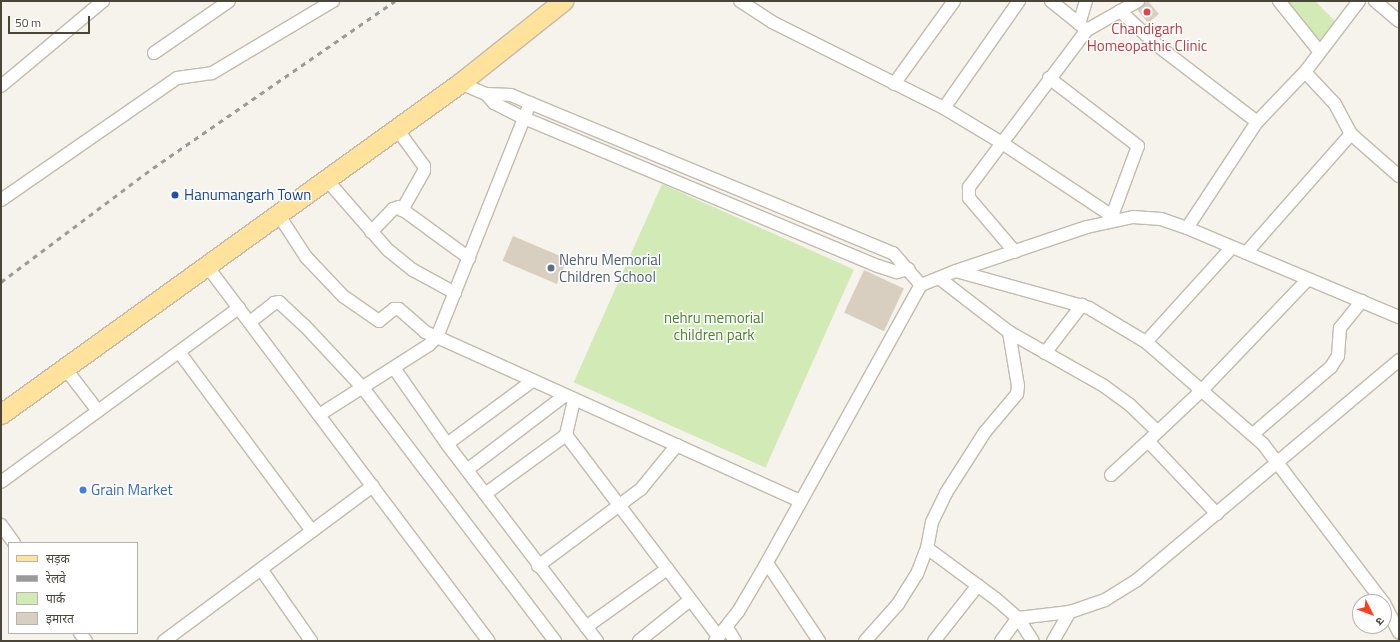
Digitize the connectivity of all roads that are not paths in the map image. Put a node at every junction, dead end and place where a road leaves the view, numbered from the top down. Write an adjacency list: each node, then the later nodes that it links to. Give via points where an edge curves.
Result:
1 (103, 1): 23 (street)
2 (229, 1): 18 (street)
3 (333, 1): 36 (street, via 212,73 176,78)
4 (563, 1): 21 (main road)
5 (740, 1): 22 (street, via 772,22)
6 (954, 1): 22 (street)
7 (1051, 1): 16 (street)
8 (1086, 1): 16 (street)
9 (1138, 1): 14 (street)
10 (1278, 1): 17 (street)
11 (1359, 1): 17 (street)
12 (1374, 1): 15 (street)
13 (1017, 2): 26 (street)
14 (1120, 11): 16 (street); 28 (street, via 1158,46)
15 (1399, 21)
16 (1083, 27): 20 (street)
17 (1320, 52): 19 (street)
18 (154, 53)
19 (1305, 72): 28 (street); 30 (street, via 1335,104)
20 (1049, 78): 31 (street); 39 (street, via 1138,146)
21 (460, 83): 24 (street); 29 (main road)
22 (894, 84): 26 (street)
23 (1, 86)
24 (486, 94): 25 (street, via 498,92); 27 (street, via 494,102)
25 (530, 103): 27 (street); 32 (street)
26 (944, 108): 31 (street)
27 (524, 118): 35 (street); 45 (street)
28 (1257, 122): 40 (street)
29 (397, 129): 34 (main road); 37 (street, via 424,166 424,171)
30 (1351, 134): 33 (street); 44 (street)
31 (1002, 143): 39 (street); 43 (street, via 967,192 969,198)
32 (684, 167): 35 (street); 47 (street, via 893,253)
33 (1399, 176)
34 (326, 179): 38 (main road); 41 (street)
35 (678, 181): 47 (street, via 884,268 897,272)
36 (1, 200)
37 (402, 210): 41 (street, via 396,206); 45 (street)
38 (278, 214): 46 (main road); 59 (street, via 306,257 343,296 379,321 394,309 399,309 426,332)
39 (1114, 217): 40 (street, via 1161,219); 43 (street)
40 (1187, 228): 42 (street)
41 (371, 232): 52 (street, via 400,261)
42 (1232, 246): 44 (street); 60 (street)
43 (1015, 252): 48 (street)
44 (1246, 253): 50 (street)
45 (468, 258): 52 (street)
46 (207, 266): 55 (street); 64 (main road)
47 (909, 269): 51 (street)
48 (956, 271): 49 (street); 54 (street)
49 (939, 278): 51 (street); 58 (street)
50 (1308, 279): 53 (street); 68 (street)
51 (921, 285): 85 (street)
52 (455, 292): 59 (street)
53 (1362, 301): 56 (street); 74 (street, via 1340,328 1338,356 1332,367)
54 (1082, 305): 60 (street); 62 (street)
55 (239, 308): 57 (street); 61 (street)
56 (1399, 317)
57 (250, 322): 67 (street, via 274,303 279,302); 72 (street)
58 (1009, 332): 62 (street); 91 (street, via 1018,386 1017,394 985,432 946,493 932,522)
59 (437, 337): 65 (street, via 429,346); 66 (street)
60 (1146, 342): 68 (street)
61 (178, 352): 70 (street); 89 (street)
62 (1045, 353): 73 (street, via 1104,386 1130,405)
63 (1399, 360): 79 (street)
64 (65, 368): 70 (street); 71 (main road)
65 (394, 368): 67 (street); 77 (street)
66 (532, 381): 69 (street); 77 (street)
67 (363, 388): 72 (street); 108 (street)
68 (1203, 389): 73 (street); 74 (street)
69 (569, 398): 75 (street); 78 (street); 80 (street)
70 (98, 411): 82 (street)
71 (1, 414)
72 (319, 415): 83 (street)
73 (1157, 431): 76 (street)
74 (1253, 434): 79 (street)
75 (566, 435): 84 (street); 86 (street)
76 (1148, 441): 81 (street); 87 (street)
77 (447, 444): 80 (street)
78 (677, 445): 85 (street); 86 (street, via 648,483)
79 (1278, 463): 87 (street); 97 (street)
80 (467, 470): 84 (street)
81 (1111, 474)
82 (1, 482)
83 (373, 486): 89 (street); 107 (street)
84 (485, 494): 93 (street)
85 (801, 501): 92 (street)
86 (620, 506): 93 (street); 94 (street)
87 (1217, 514): 99 (street, via 1137,580 1105,600)
88 (1, 525): 90 (street)
89 (312, 531): 95 (street)
90 (13, 542)
91 (927, 548): 96 (street); 113 (street, via 917,574 898,604)
92 (767, 563): 104 (street); 112 (street)
93 (538, 566): 102 (street)
94 (667, 569): 98 (street); 102 (street)
95 (261, 570): 105 (street); 106 (street)
96 (978, 585): 100 (street); 114 (street)
97 (1377, 594)
98 (690, 600): 104 (street); 110 (street)
99 (1070, 612): 100 (street); 117 (street)
100 (1018, 618): 115 (street); 116 (street)
101 (1392, 618): 103 (street)
102 (586, 627): 109 (street)
103 (1399, 632)
104 (720, 635): 111 (street)
105 (164, 641)
106 (311, 641)
107 (489, 641)
108 (555, 641)
109 (597, 641)
110 (639, 641)
111 (735, 641)
112 (819, 641)
113 (865, 641)
114 (934, 641)
115 (1001, 641)
116 (1033, 641)
117 (1053, 641)

